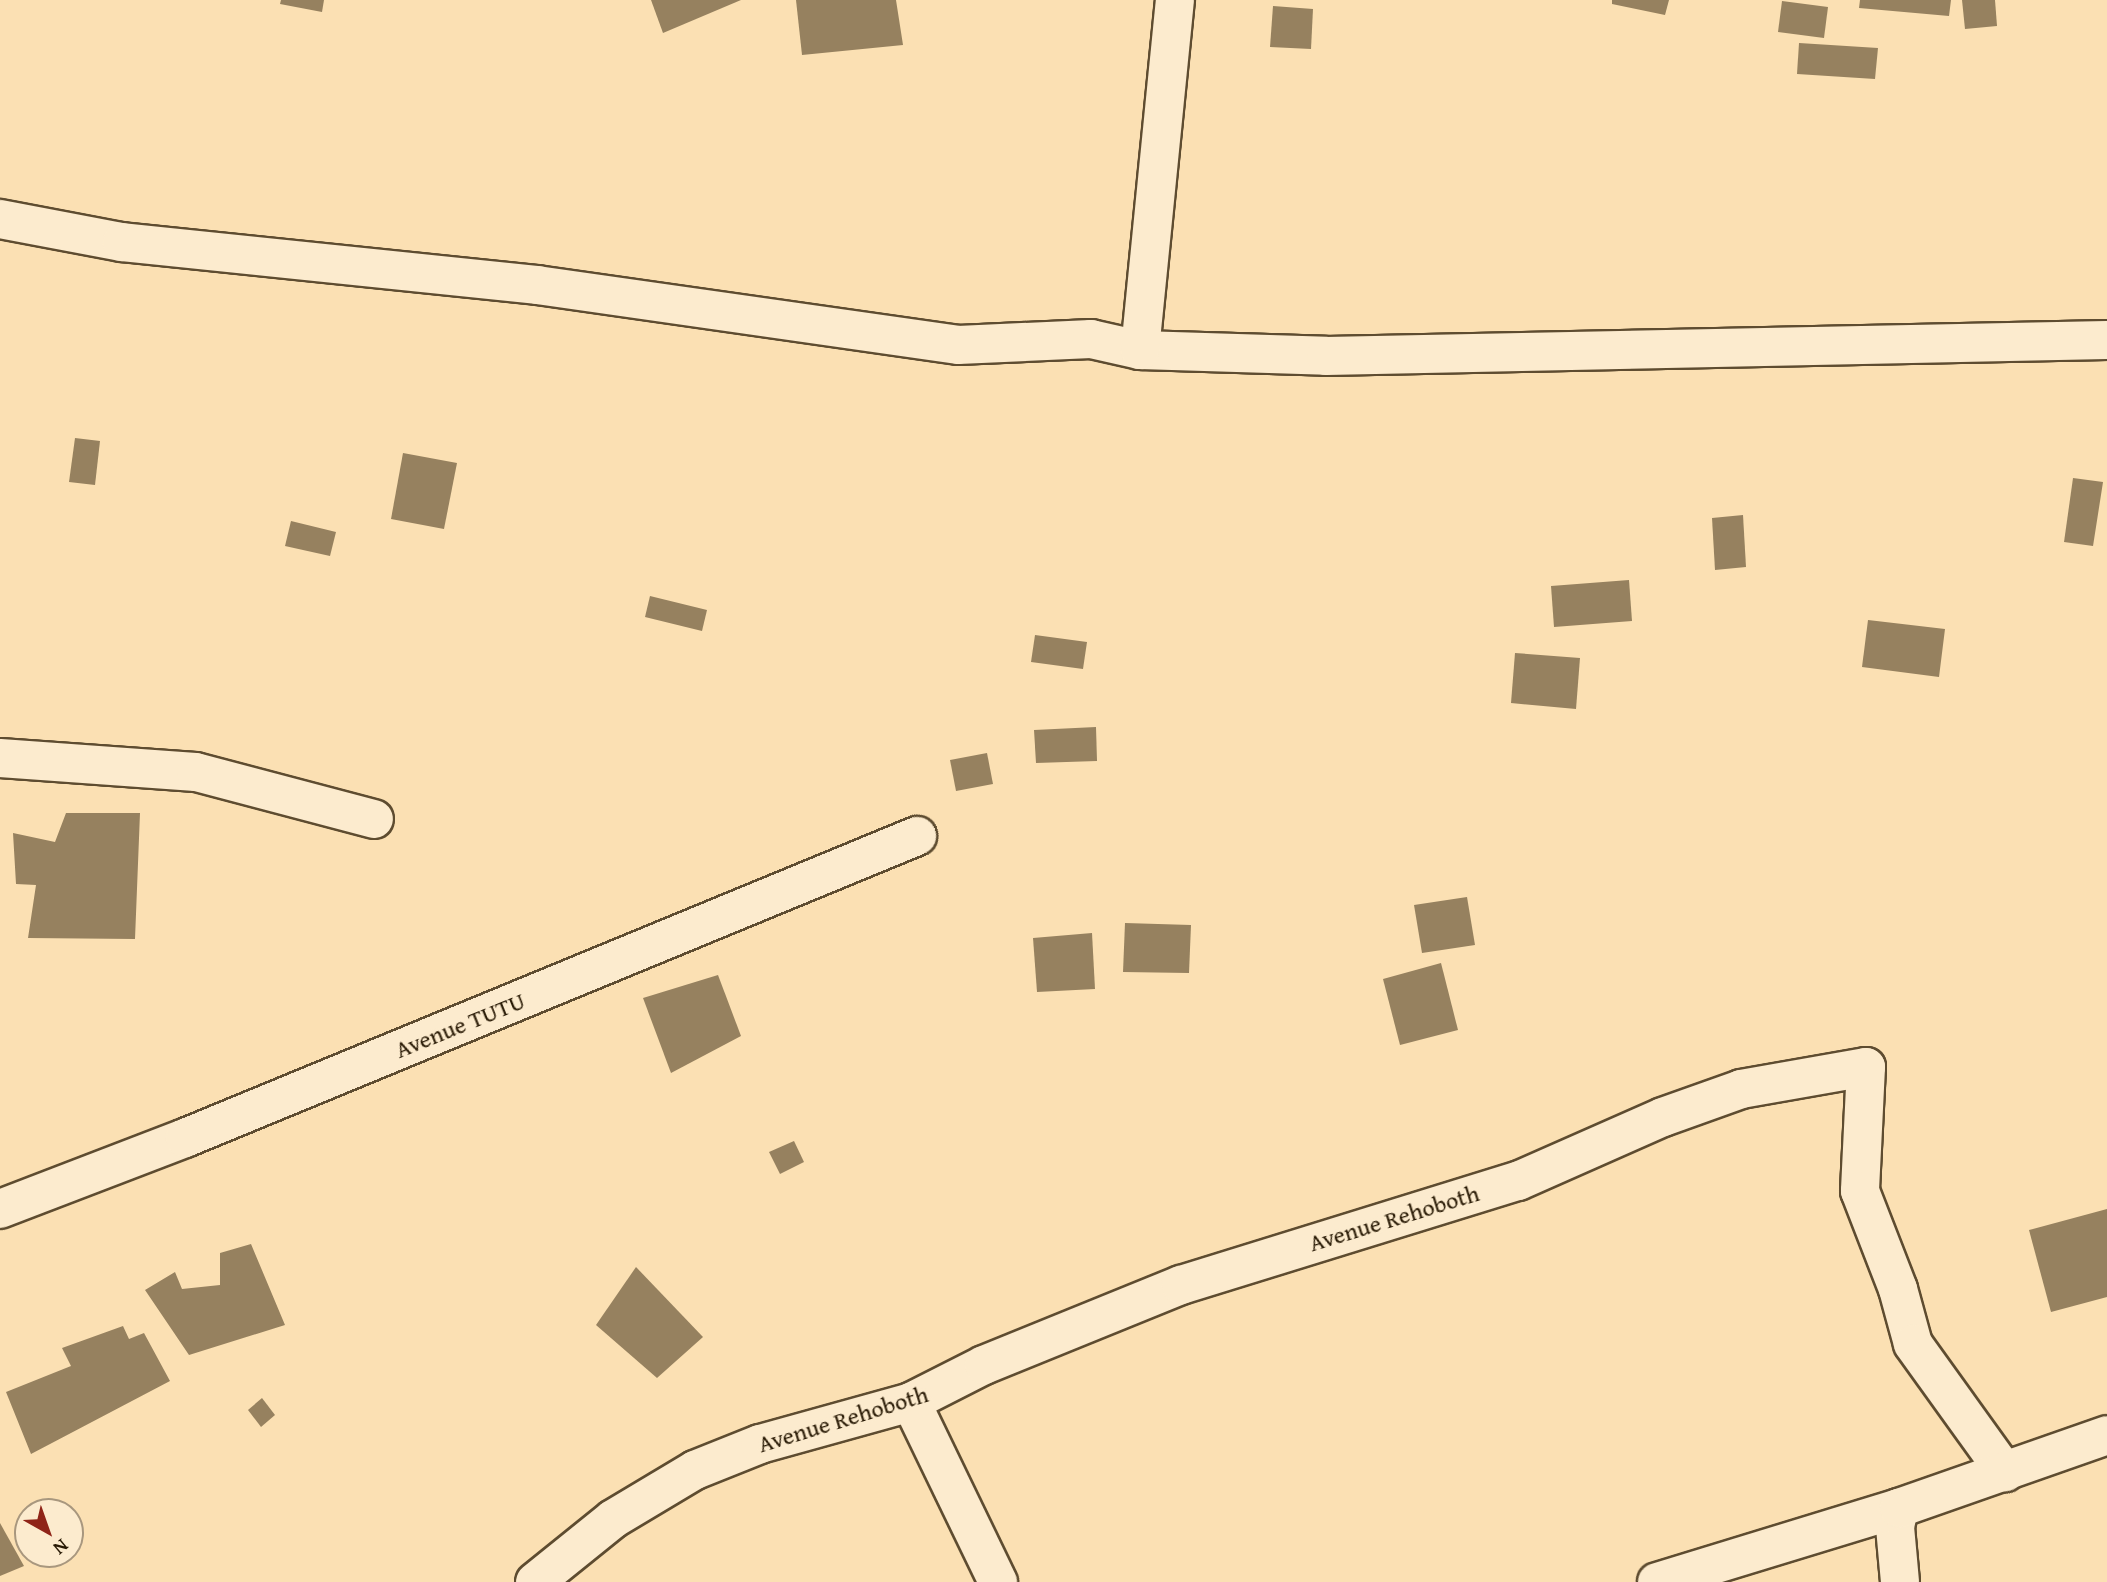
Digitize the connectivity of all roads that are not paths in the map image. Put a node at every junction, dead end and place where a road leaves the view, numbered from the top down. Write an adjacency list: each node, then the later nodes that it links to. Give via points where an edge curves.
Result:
1 (1175, 0): 4 (street)
2 (0, 219): 4 (street, via 122,242 537,285 958,345 1091,339)
3 (2107, 340): 4 (street, via 1326,356)
4 (1140, 350)
5 (0, 758): 6 (street, via 196,772)
6 (374, 819)
7 (918, 836): 8 (street, Avenue TUTU, via 185,1138)
8 (0, 1209)
9 (911, 1402): 11 (street, Avenue Rehoboth, via 984,1365 1181,1285 1518,1181 1663,1116 1741,1089 1866,1068 1860,1191 1898,1289 1913,1344); 13 (street, Avenue Rehoboth, via 760,1444 695,1470 614,1520); 14 (street)
10 (2107, 1436): 11 (street)
11 (2005, 1472): 12 (street)
12 (1899, 1508): 15 (street); 16 (street, via 1895,1527)
13 (535, 1582)
14 (998, 1582)
15 (1657, 1582)
16 (1900, 1582)

